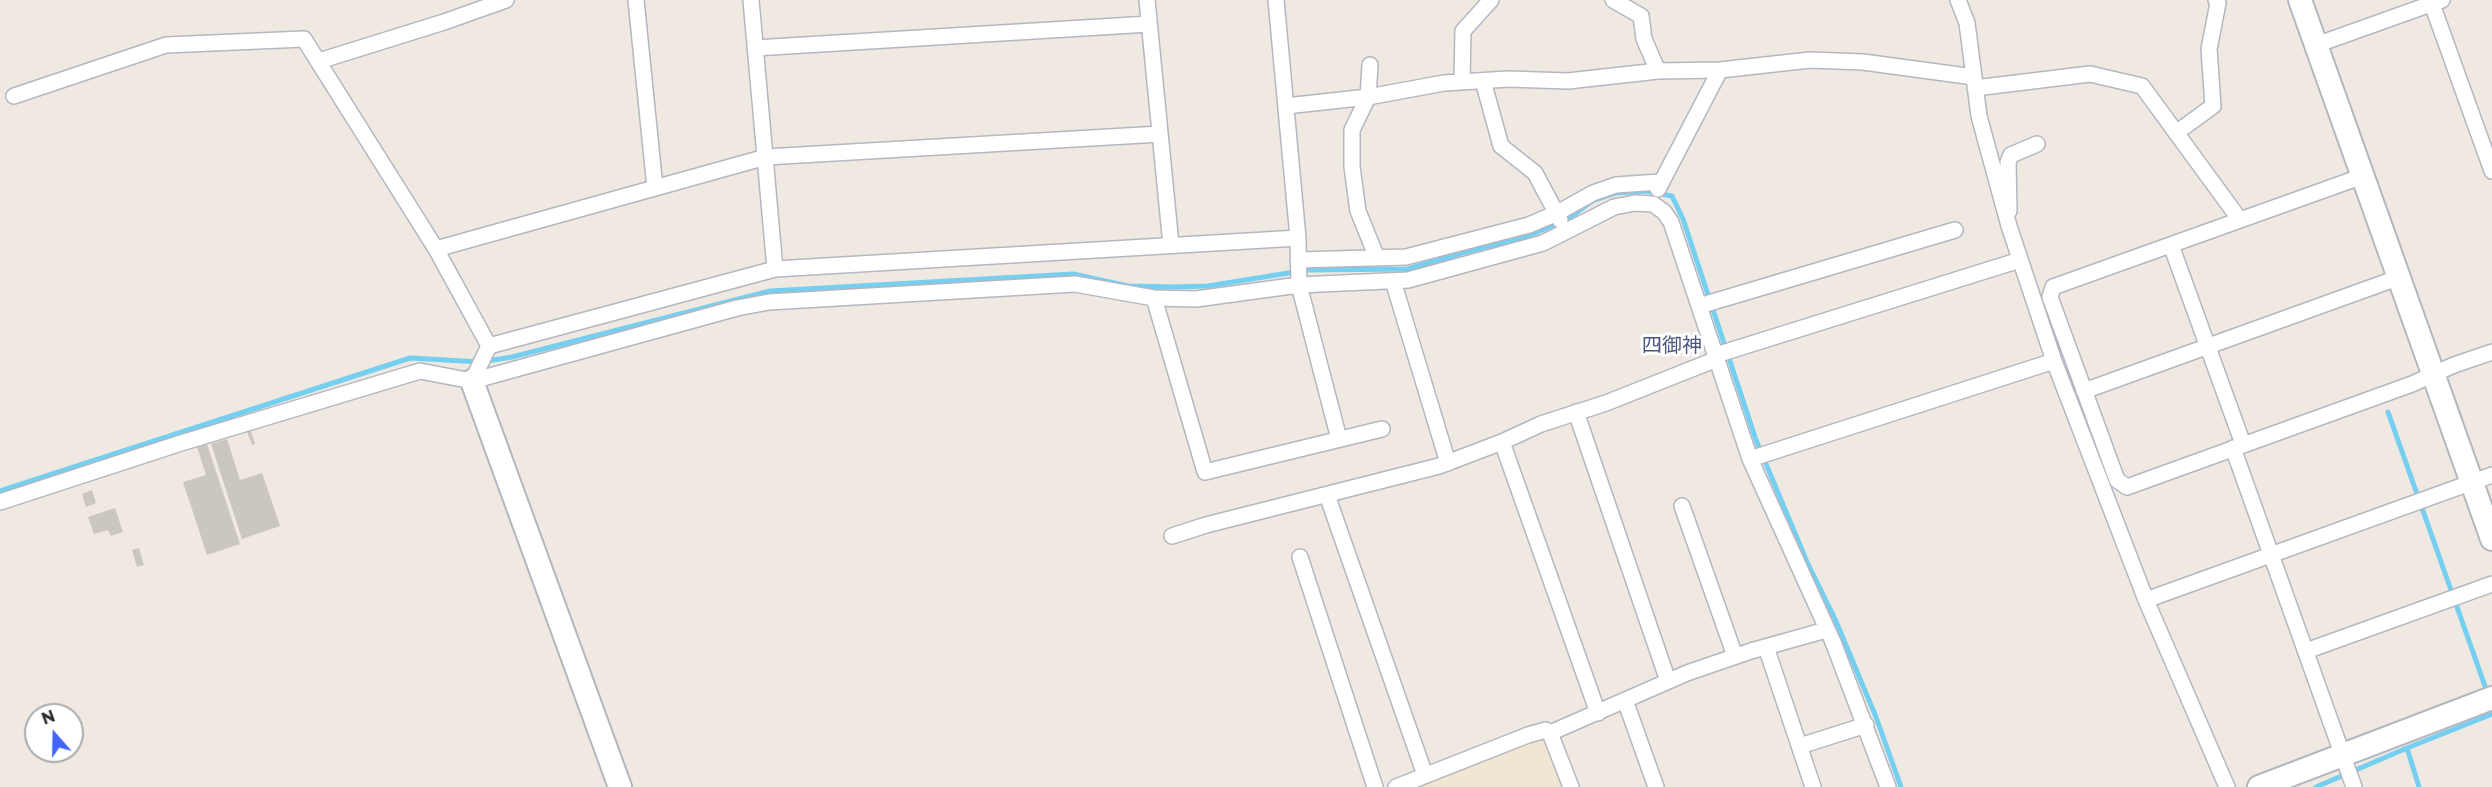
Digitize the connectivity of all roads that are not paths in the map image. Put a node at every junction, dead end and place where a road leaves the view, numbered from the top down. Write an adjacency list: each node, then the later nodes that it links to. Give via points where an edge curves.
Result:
1 (506, 0): 15 (street)
2 (636, 0): 31 (street)
3 (751, 0): 14 (street)
4 (1147, 0): 12 (street)
5 (1276, 0): 24 (street)
6 (1491, 0): 20 (street, via 1463,31)
7 (1612, 0): 18 (street, via 1641,16 1644,39)
8 (1958, 0): 21 (street, via 1967,23)
9 (2216, 0): 25 (street, via 2209,49 2213,106)
10 (2300, 0): 13 (street)
11 (2437, 2): 13 (street); 29 (street)
12 (1149, 24): 14 (street); 26 (street)
13 (2316, 45): 30 (street)
14 (755, 48): 28 (street)
15 (319, 61): 22 (street, via 304,39 166,45); 40 (street)
16 (1370, 65): 23 (street)
17 (1720, 70): 18 (street); 21 (street, via 1810,60 1863,62); 32 (street)
18 (1658, 71): 19 (street, via 1568,81)
19 (1483, 81): 20 (street); 34 (street, via 1501,146 1535,173)
20 (1462, 82): 23 (street)
21 (1974, 82): 25 (street, via 2090,74 2142,86); 35 (street, via 1979,116)
22 (14, 96)
23 (1368, 97): 24 (street); 41 (street, via 1352,130 1352,167 1358,211)
24 (1286, 106): 37 (street)
25 (2175, 133): 33 (street)
26 (1160, 134): 28 (street); 38 (street)
27 (2037, 144): 35 (street, via 2011,155 2008,162)
28 (766, 158): 31 (street); 44 (street)
29 (2492, 171)
30 (2363, 176): 33 (street); 45 (street)
31 (655, 188): 40 (street)
32 (1657, 192): 34 (street, via 1635,203); 34 (street, via 1616,185 1593,193); 49 (street)
33 (2240, 220): 39 (street)
34 (1562, 223): 41 (street, via 1529,225 1406,257); 46 (street, via 1542,243)
35 (2009, 226): 42 (street)
36 (1955, 230): 49 (street)
37 (1298, 238): 38 (street); 43 (street)
38 (1171, 245): 44 (street)
39 (2171, 245): 51 (street); 57 (street, via 2053,287 2049,297)
40 (436, 249): 50 (street)
41 (1377, 258): 43 (street)
42 (2020, 260): 53 (street); 54 (street)
43 (1298, 261): 47 (street)
44 (775, 269): 50 (street)
45 (2400, 277): 51 (street); 55 (street)
46 (1393, 281): 47 (street); 64 (street)
47 (1299, 285): 48 (street, via 1196,299); 60 (street)
48 (1154, 298): 56 (street, via 1075,284 769,302); 60 (street, via 1205,472)
49 (1708, 303): 53 (street)
50 (489, 346): 56 (street)
51 (2207, 346): 57 (street); 62 (street)
52 (2492, 352): 55 (street)
53 (1722, 354): 58 (street); 63 (street)
54 (2054, 361): 63 (street); 74 (street)
55 (2435, 374): 62 (street); 65 (street)
56 (472, 381): 67 (street, via 420,371); 88 (street)
57 (2084, 391): 62 (street, via 2117,480 2127,488)
58 (1576, 412): 61 (street); 79 (street)
59 (1382, 429): 60 (street)
60 (1339, 439)
61 (1503, 442): 64 (street); 82 (street)
62 (2238, 446): 71 (street)
63 (1759, 456): 75 (street)
64 (1448, 462): 66 (street)
65 (2482, 479): 70 (street); 71 (street)
66 (1327, 495): 69 (street); 87 (street)
67 (0, 502)
68 (1682, 506): 78 (street)
69 (1172, 536)
70 (2492, 539)
71 (2271, 554): 74 (street); 77 (street)
72 (1300, 556): 89 (street)
73 (2492, 584): 77 (street)
74 (2146, 600): 95 (street)
75 (1826, 630): 76 (street); 83 (street)
76 (1766, 647): 78 (street); 85 (street)
77 (2306, 651): 86 (street)
78 (1735, 656): 79 (street)
79 (1668, 681): 81 (street)
80 (2492, 699): 86 (street)
81 (1625, 700): 82 (street); 92 (street)
82 (1598, 712): 84 (street)
83 (1866, 725): 85 (street); 94 (street)
84 (1550, 733): 87 (street, via 1546,730 1528,735); 91 (street)
85 (1800, 746): 93 (street)
86 (2349, 772): 96 (street)
87 (1425, 775): 90 (street)
88 (620, 787)
89 (1376, 787)
90 (1396, 787)
91 (1571, 787)
92 (1656, 787)
93 (1813, 787)
94 (1888, 787)
95 (2227, 787)
96 (2259, 787)

